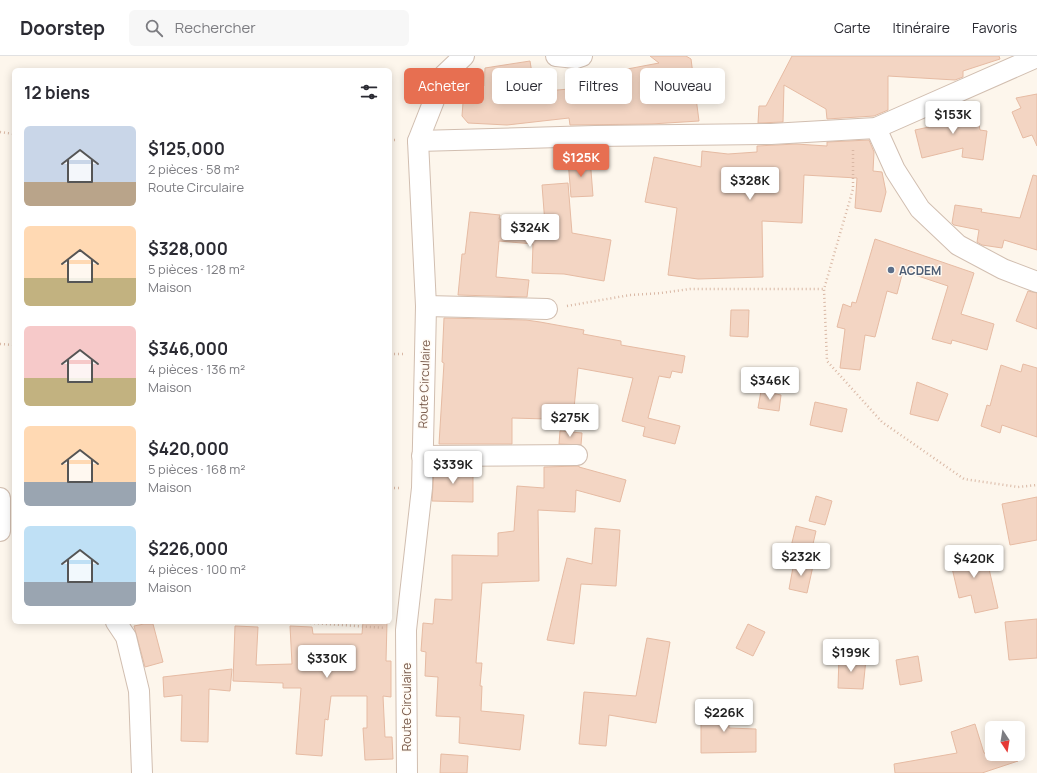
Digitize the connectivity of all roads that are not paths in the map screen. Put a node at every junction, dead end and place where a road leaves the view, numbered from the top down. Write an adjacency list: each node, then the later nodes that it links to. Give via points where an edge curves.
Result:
1 (464, 56): 6 (street, Route Circulaire, via 444,75)
2 (556, 56): 3 (street)
3 (582, 56)
4 (1037, 57): 5 (street)
5 (876, 128): 6 (street, via 771,134); 7 (street, via 895,170 920,209 958,245 1003,269)
6 (418, 141): 8 (street, Route Circulaire)
7 (1037, 282)
8 (426, 306): 9 (street); 11 (street, Route Circulaire)
9 (547, 309)
10 (577, 455): 11 (street)
11 (422, 456): 17 (street, Route Circulaire, via 422,488 406,630)
12 (0, 498): 13 (street)
13 (0, 531): 14 (street)
14 (12, 539)
15 (117, 624): 16 (street, via 126,637 139,691)
16 (142, 773)
17 (406, 773)

